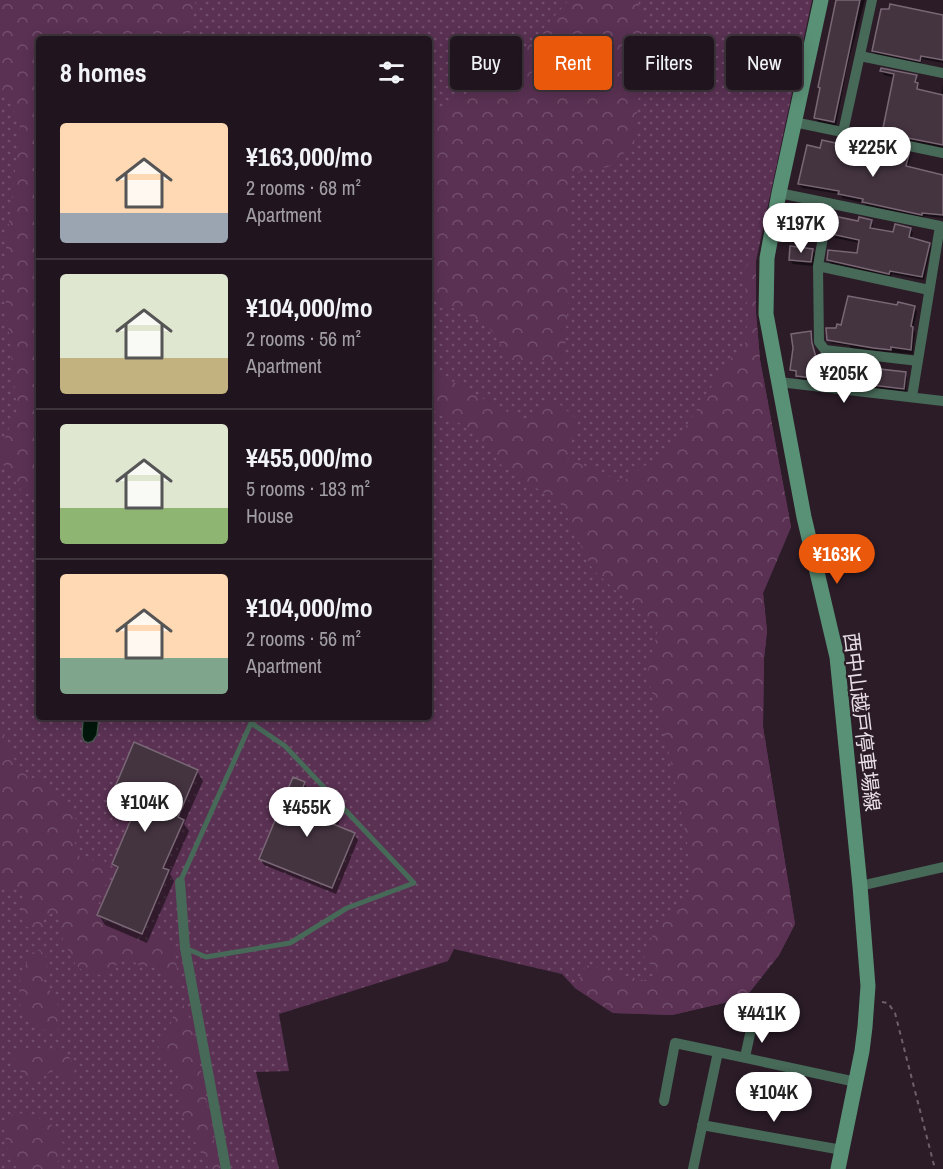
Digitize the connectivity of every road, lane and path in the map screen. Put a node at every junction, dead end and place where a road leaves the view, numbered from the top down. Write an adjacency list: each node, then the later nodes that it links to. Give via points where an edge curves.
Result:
1 (821, 0): 5 (main road, 西中山越戸停車場線)
2 (872, 0): 3 (street)
3 (860, 56): 4 (street); 6 (street)
4 (943, 73)
5 (795, 122): 6 (street); 8 (main road, 西中山越戸停車場線)
6 (843, 132): 7 (street)
7 (943, 153)
8 (778, 193): 9 (street); 13 (main road, 西中山越戸停車場線, via 767,258 766,314)
9 (829, 203): 10 (street); 11 (street, via 940,226)
10 (818, 266): 11 (street); 12 (street, via 819,342 825,350)
11 (929, 291): 12 (street)
12 (918, 361): 14 (street)
13 (779, 382): 14 (street); 18 (main road, 西中山越戸停車場線, via 804,517 837,657)
14 (912, 397): 15 (street)
15 (943, 400)
16 (943, 867): 18 (street)
17 (180, 882): 19 (street); 19 (lane, via 251,723 285,746 414,883 346,908 290,943 206,957)
18 (860, 886): 20 (main road, 西中山越戸停車場線)
19 (185, 948): 28 (street)
20 (867, 1000): 24 (main road, 西中山越戸停車場線); 31 (path, via 888,1003 895,1013)
21 (752, 1025): 23 (street)
22 (718, 1052): 23 (street); 25 (street, via 675,1043); 26 (street)
23 (745, 1057): 24 (street)
24 (856, 1082): 27 (main road, 西中山越戸停車場線)
25 (664, 1101)
26 (702, 1125): 27 (street); 29 (street)
27 (842, 1150): 30 (main road, 西中山越戸停車場線)
28 (226, 1169)
29 (693, 1169)
30 (838, 1169)
31 (935, 1169)

